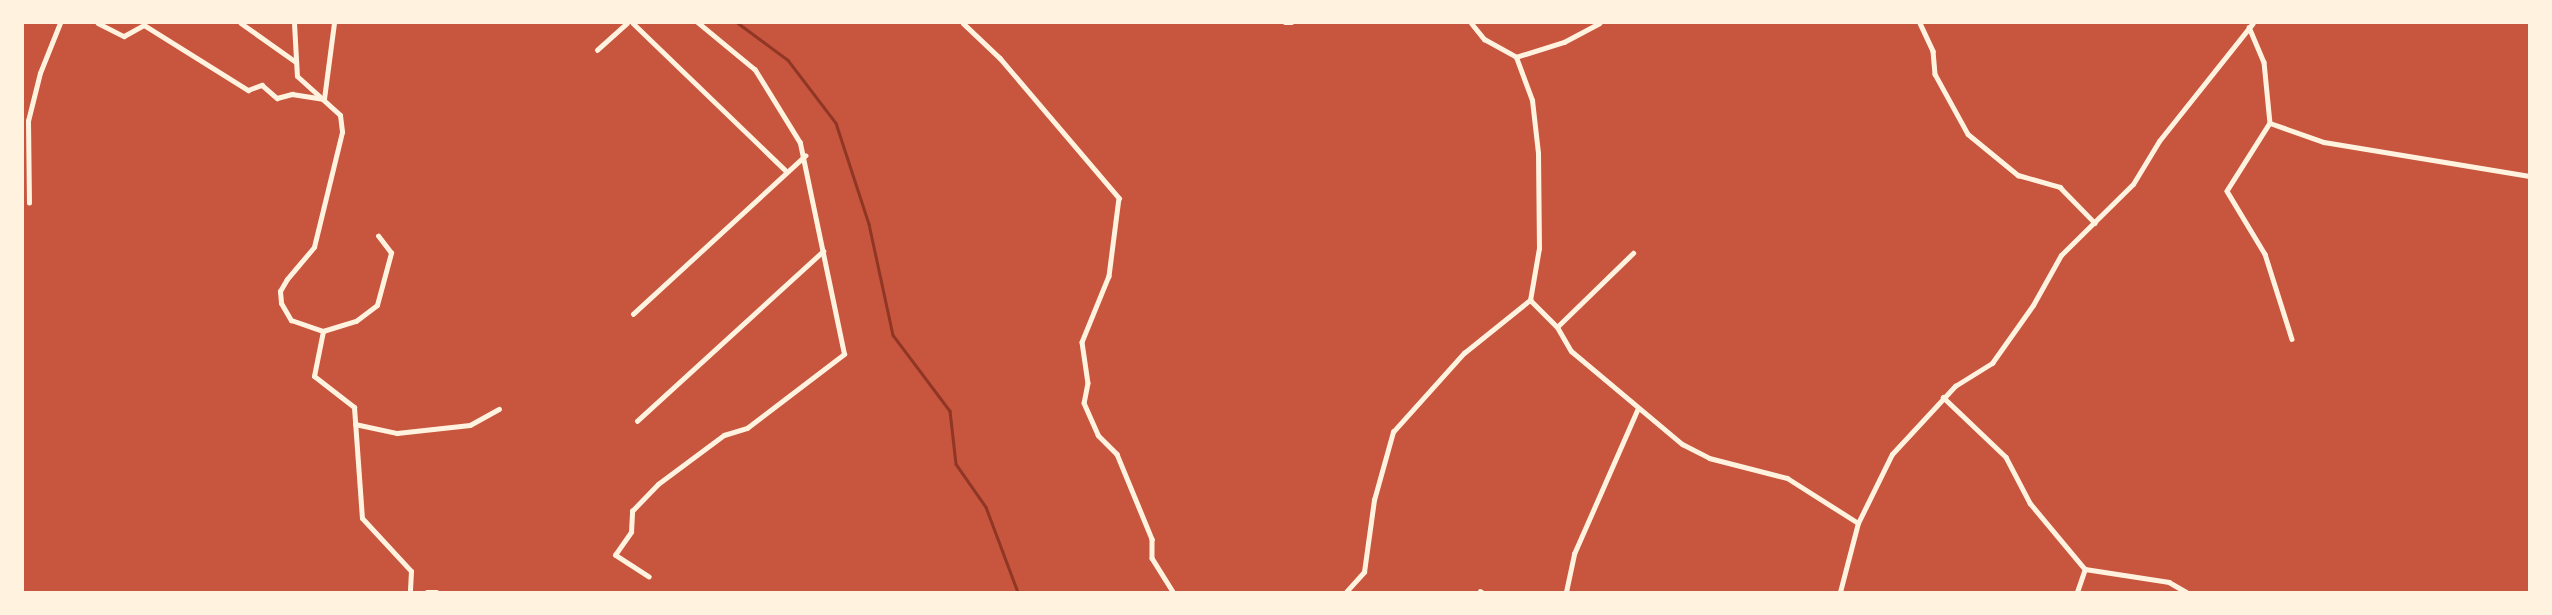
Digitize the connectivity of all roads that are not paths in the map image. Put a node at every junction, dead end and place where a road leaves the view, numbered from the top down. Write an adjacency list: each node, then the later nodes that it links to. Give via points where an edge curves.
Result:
1 (60, 23): 24 (street, via 40,73 29,121)
2 (98, 23): 19 (street, via 124,36 144,25 248,90 262,85 277,98 292,94)
3 (240, 23): 18 (street)
4 (294, 23): 18 (street)
5 (334, 23): 19 (street)
6 (627, 23): 16 (street)
7 (633, 23): 22 (street)
8 (698, 23): 21 (street, via 755,70)
9 (963, 23): 45 (street, via 1000,58 1119,198 1109,276 1082,342 1088,383 1084,403 1098,435 1117,454 1152,539 1152,558)
10 (1285, 23): 11 (street)
11 (1292, 23)
12 (1471, 23): 17 (street, via 1484,39)
13 (1599, 23): 17 (street, via 1564,43)
14 (1920, 23): 25 (street, via 1933,51 1935,74 1968,134 2018,176 2060,187)
15 (2251, 25): 20 (street, via 2264,62); 25 (street, via 2159,141 2133,184)
16 (597, 50)
17 (1516, 57): 29 (street, via 1532,100 1538,153 1539,248)
18 (296, 61): 19 (street, via 300,81)
19 (324, 99): 32 (street, via 340,115 342,125 335,172 314,247 281,291 287,316)
20 (2270, 123): 23 (street, via 2324,142); 33 (street, via 2227,191 2265,254)
21 (805, 156): 22 (street); 27 (street)
22 (785, 170): 30 (street, via 712,245)
23 (2529, 176)
24 (29, 203)
25 (2096, 224): 34 (street, via 2060,255 2033,305 1992,363)
26 (378, 236): 32 (street, via 391,253 377,305 356,321)
27 (824, 250): 37 (street); 41 (street, via 844,354 747,428 724,435 658,484 632,511 631,532 615,555)
28 (1633, 253): 31 (street)
29 (1530, 300): 31 (street); 46 (street, via 1464,354 1393,432 1374,500 1364,572)
30 (634, 314)
31 (1557, 327): 35 (street, via 1571,351)
32 (323, 331): 38 (street, via 314,376 349,400)
33 (2292, 339)
34 (1943, 397): 39 (street, via 1892,454); 40 (street, via 2006,457 2030,503)
35 (1639, 408): 39 (street, via 1693,451 1787,478); 47 (street, via 1574,554)
36 (499, 409): 38 (street, via 470,425 397,433)
37 (637, 421)
38 (355, 424): 42 (street, via 362,518 411,571)
39 (1858, 523): 48 (street)
40 (2085, 569): 49 (street); 50 (street, via 2169,582)
41 (649, 578)
42 (410, 592)
43 (427, 592): 44 (street)
44 (437, 592)
45 (1173, 592)
46 (1346, 592)
47 (1566, 592)
48 (1840, 592)
49 (2077, 592)
50 (2186, 592)

